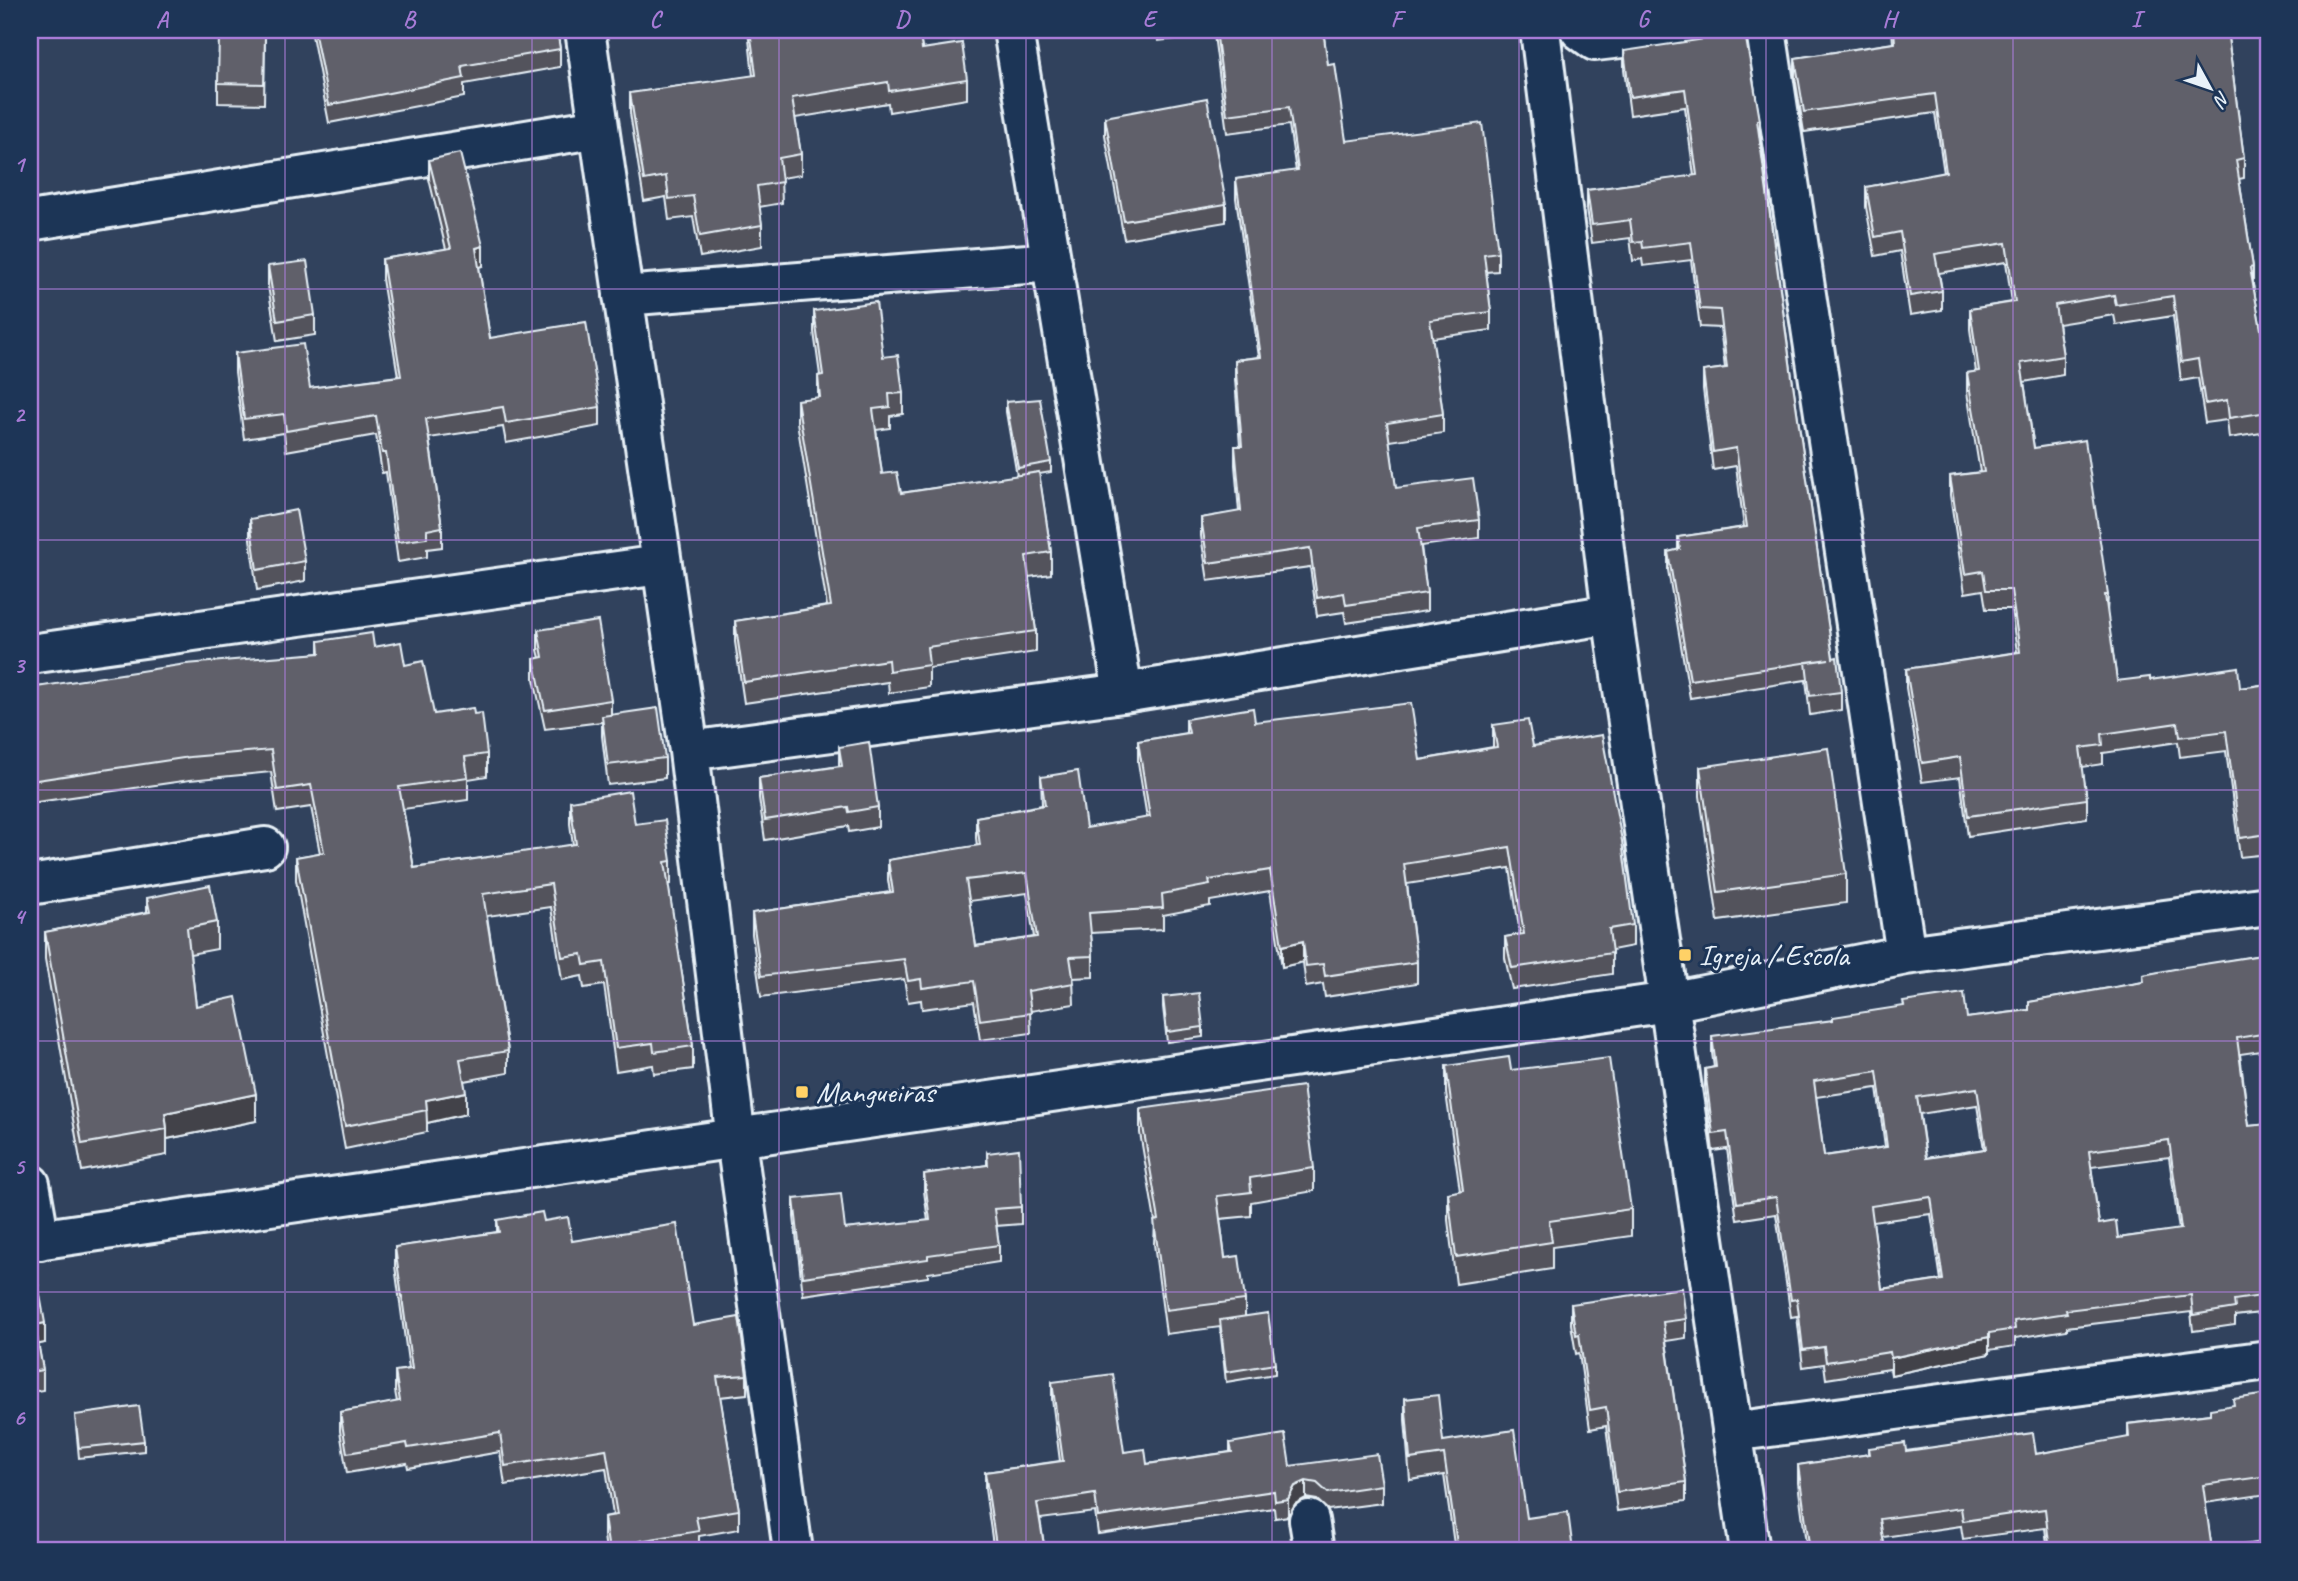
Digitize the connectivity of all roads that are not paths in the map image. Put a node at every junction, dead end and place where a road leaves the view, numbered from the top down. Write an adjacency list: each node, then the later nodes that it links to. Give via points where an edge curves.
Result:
1 (585, 30): 7 (street)
2 (1013, 30): 9 (street)
3 (1540, 30): 12 (street)
4 (1580, 30): 5 (street, via 1595,41)
5 (1691, 30)
6 (1766, 30): 19 (street)
7 (599, 128): 8 (street); 10 (street)
8 (30, 221)
9 (1052, 262): 10 (street); 14 (street)
10 (622, 296): 11 (street)
11 (660, 565): 13 (street); 15 (street)
12 (1612, 614): 14 (street); 20 (street)
13 (30, 653)
14 (1123, 693): 15 (street)
15 (690, 751): 21 (street)
16 (265, 847): 17 (street)
17 (30, 885)
18 (2268, 906): 19 (street)
19 (1906, 955): 20 (street)
20 (1669, 1002): 21 (street); 25 (street)
21 (736, 1140): 23 (street); 26 (street)
22 (30, 1184): 23 (street)
23 (35, 1241)
24 (2268, 1360): 25 (street)
25 (1732, 1432): 27 (street)
26 (793, 1551)
27 (1749, 1551)

